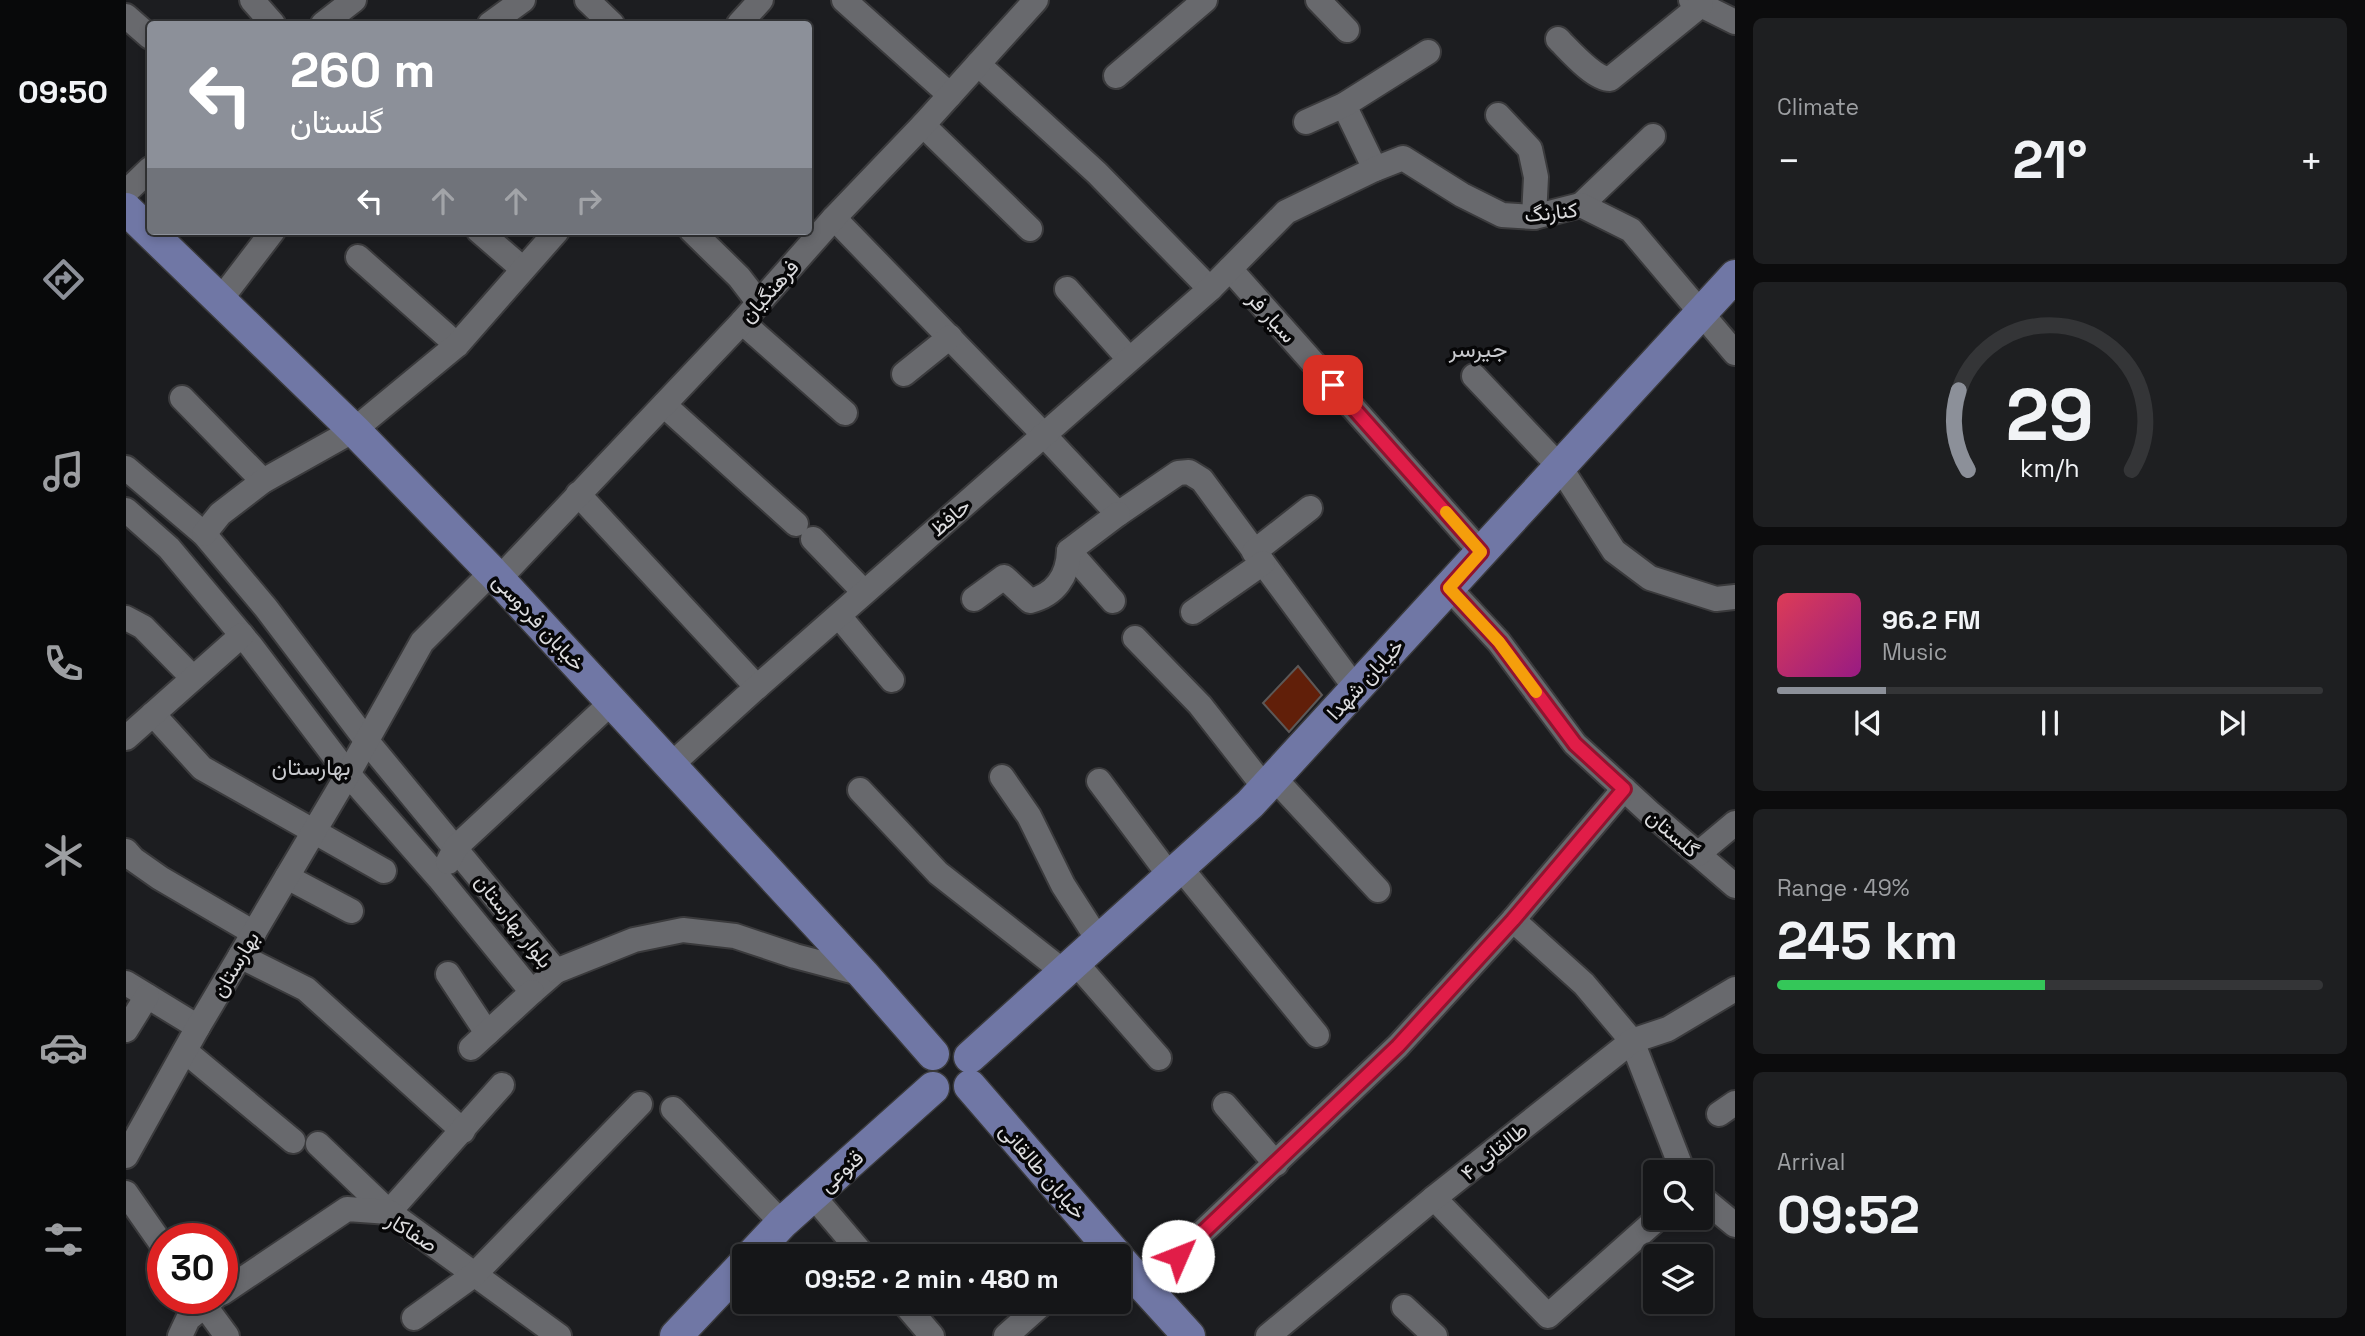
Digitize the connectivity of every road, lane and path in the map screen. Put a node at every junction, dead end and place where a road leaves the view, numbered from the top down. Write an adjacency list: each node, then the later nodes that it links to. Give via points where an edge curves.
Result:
1 (252, 0): 12 (street)
2 (354, 0): 13 (street)
3 (523, 0): 14 (street)
4 (587, 0): 15 (street)
5 (761, 0): 16 (street)
6 (844, 0): 24 (street)
7 (1037, 0): 22 (street, فرهنگیان)
8 (1205, 0): 23 (street)
9 (1319, 0): 18 (street)
10 (1696, 2): 17 (street); 20 (street, via 1610,79 1595,74)
11 (126, 16): 19 (street)
12 (270, 21)
13 (327, 21)
14 (494, 21)
15 (609, 21)
16 (742, 21)
17 (1735, 22)
18 (1347, 30)
19 (147, 34)
20 (1558, 39)
21 (1428, 52): 25 (street)
22 (978, 64): 24 (street, فرهنگیان); 49 (street, via 1097,173)
23 (1116, 76)
24 (950, 95): 28 (street, فرهنگیان)
25 (1344, 105): 27 (street); 30 (street)
26 (1498, 115): 35 (street, via 1530,149 1536,177)
27 (1306, 122)
28 (923, 125): 36 (street, فرهنگیان); 38 (street)
29 (1653, 135): 33 (street)
30 (1375, 169): 35 (street, کنارنگ, via 1404,158 1502,215); 46 (street, حافظ, via 1286,212)
31 (147, 172): 32 (street)
32 (126, 191)
33 (1581, 205): 35 (street, کنارنگ); 52 (street, کنارنگ, via 1631,230)
34 (126, 209): 37 (main road, خیابان فردوسی)
35 (1534, 217)
36 (834, 218): 51 (street, فرهنگیان); 54 (street)
37 (147, 229)
38 (1030, 229)
39 (153, 235): 50 (main road, خیابان فردوسی)
40 (270, 235): 50 (street)
41 (484, 235): 45 (street)
42 (553, 235): 45 (street)
43 (696, 235): 51 (street)
44 (358, 257): 55 (street)
45 (523, 269): 55 (street)
46 (1230, 269): 49 (street, حافظ); 74 (street, سیار فر)
47 (1735, 276): 52 (main road, خیابان شهدا)
48 (1067, 289): 57 (street)
49 (1210, 289): 57 (street, حافظ)
50 (221, 299): 63 (main road, خیابان فردوسی)
51 (759, 303): 53 (street, فرهنگیان)
52 (1702, 313): 56 (street, کنارنگ); 65 (main road, خیابان شهدا)
53 (742, 322): 61 (street, فرهنگیان); 62 (street)
54 (950, 337): 58 (street); 64 (street)
55 (457, 345): 63 (street)
56 (1735, 353)
57 (1129, 359): 64 (street, حافظ)
58 (904, 374)
59 (1475, 376): 65 (street)
60 (182, 398): 67 (street)
61 (664, 405): 68 (street, فرهنگیان); 79 (street)
62 (845, 412)
63 (354, 430): 67 (street); 76 (main road, خیابان فردوسی)
64 (1044, 435): 71 (street); 79 (street, حافظ)
65 (1560, 467): 74 (main road, خیابان شهدا); 80 (street, via 1614,551 1641,572 1716,599)
66 (126, 468): 72 (street, بلوار بهارستان)
67 (263, 481): 72 (street, via 220,514)
68 (578, 494): 76 (street, فرهنگیان); 91 (street)
69 (1310, 508): 75 (street)
70 (126, 510): 84 (street, بلوار بهارستان, via 169,548)
71 (1118, 514): 73 (street); 75 (street, via 1178,473 1189,472 1202,480)
72 (204, 534): 78 (street, بلوار بهارستان)
73 (1069, 551): 81 (street, via 1063,579 1044,598 1030,601 1004,577); 82 (street)
74 (1481, 552): 77 (main road, خیابان شهدا)
75 (1259, 557): 83 (street); 92 (street)
76 (495, 576): 93 (main road, خیابان فردوسی); 96 (street, فرهنگیان, via 422,642)
77 (1449, 588): 92 (main road, خیابان شهدا); 102 (street, گلستان, via 1499,642 1575,744)
78 (250, 589): 84 (street); 96 (street, بلوار بهارستان)
79 (864, 592): 85 (street, حافظ)
80 (1735, 597)
81 (974, 599)
82 (1113, 601)
83 (1193, 612)
84 (224, 613): 87 (street, بلوار بهارستان)
85 (839, 616): 90 (street); 91 (street, حافظ)
86 (126, 618): 89 (street, via 143,627)
87 (242, 635): 89 (street); 98 (street, بلوار بهارستان)
88 (1135, 638): 101 (street)
89 (193, 678): 94 (street)
90 (892, 680)
91 (757, 687): 97 (street, حافظ)
92 (1356, 689): 101 (main road, خیابان شهدا)
93 (612, 702): 97 (main road, خیابان فردوسی); 106 (street)
94 (153, 714): 95 (street); 105 (street, via 202,768)
95 (126, 738)
96 (366, 740): 98 (street, بهارستان); 106 (street, بلوار بهارستان)
97 (671, 765): 122 (main road, خیابان فردوسی)
98 (348, 774): 105 (street, بهارستان); 112 (street, بلوار بهارستان)
99 (1002, 778): 118 (street, via 1029,816 1063,885)
100 (1099, 781): 110 (street)
101 (1270, 783): 110 (main road, خیابان شهدا); 114 (street)
102 (1624, 789): 108 (street, گلستان); 116 (street)
103 (860, 790): 120 (street, via 938,873)
104 (1735, 823): 108 (street)
105 (313, 832): 109 (street); 111 (street, بهارستان)
106 (456, 847): 112 (street); 121 (street, بلوار بهارستان)
107 (126, 851): 117 (street, via 160,878)
108 (1698, 854): 113 (street, گلستان)
109 (384, 871)
110 (1175, 872): 118 (main road, خیابان شهدا); 129 (street)
111 (286, 877): 115 (street); 117 (street, بهارستان)
112 (439, 878): 126 (street, بلوار بهارستان)
113 (1735, 886)
114 (1378, 890)
115 (351, 911)
116 (1513, 920): 130 (street, via 1584,984); 145 (street, via 1398,1046)
117 (254, 933): 119 (street, بهارستان)
118 (1099, 941): 120 (main road, خیابان شهدا)
119 (240, 956): 127 (street, بهارستان); 140 (street, via 306,989)
120 (1070, 967): 133 (street); 134 (main road, خیابان شهدا)
121 (556, 971): 122 (street, via 634,940 683,930 735,936); 126 (street, بلوار بهارستان)
122 (863, 974): 132 (main road, خیابان فردوسی)
123 (449, 975): 126 (street, via 479,1040)
124 (1735, 989): 130 (street, طالقانی ۴, via 1668,1029)
125 (136, 990): 127 (street); 128 (street)
126 (532, 992)
127 (198, 1027): 131 (street, بهارستان)
128 (126, 1030)
129 (1317, 1035)
130 (1632, 1041): 144 (street); 148 (street, طالقانی ۴)
131 (185, 1051): 141 (street); 143 (street, بهارستان)
132 (933, 1054): 134 (main road, via 957,1047); 136 (main road, via 926,1073)
133 (1159, 1058)
134 (970, 1071): 136 (main road, via 964,1091 951,1095); 157 (main road, خیابان طالقانی)
135 (502, 1085): 140 (street)
136 (933, 1088): 147 (main road, قنوعی)
137 (639, 1104): 158 (street)
138 (1225, 1105): 145 (street)
139 (673, 1109): 151 (street)
140 (463, 1131): 150 (street)
141 (293, 1141)
142 (318, 1144): 150 (street)
143 (126, 1156)
144 (1678, 1160)
145 (1276, 1164): 162 (street)
146 (126, 1193): 152 (street)
147 (813, 1196): 151 (main road, قنوعی); 156 (street)
148 (1434, 1198): 154 (street, via 1548,1316); 176 (street, طالقانی ۴)
149 (1713, 1207): 153 (street)
150 (389, 1213): 158 (street, صفاکار); 161 (street, صفاکار, via 347,1209)
151 (782, 1223): 155 (main road, قنوعی)
152 (147, 1224)
153 (1735, 1225)
154 (1645, 1230)
155 (762, 1244)
156 (854, 1244)
157 (1102, 1244)
158 (475, 1274): 168 (street); 172 (street, صفاکار)
159 (1131, 1274): 162 (main road, خیابان طالقانی)
160 (732, 1277): 173 (main road)
161 (238, 1281)
162 (1145, 1287): 169 (main road, خیابان طالقانی)
163 (1404, 1307): 177 (street)
164 (194, 1314): 170 (street, صفاکار)
165 (217, 1314): 171 (street)
166 (913, 1314): 174 (street)
167 (1031, 1314): 175 (street)
168 (414, 1318)
169 (1185, 1334)
170 (180, 1336)
171 (227, 1336)
172 (559, 1336)
173 (676, 1336)
174 (932, 1336)
175 (1006, 1336)
176 (1268, 1336)
177 (1435, 1336)

